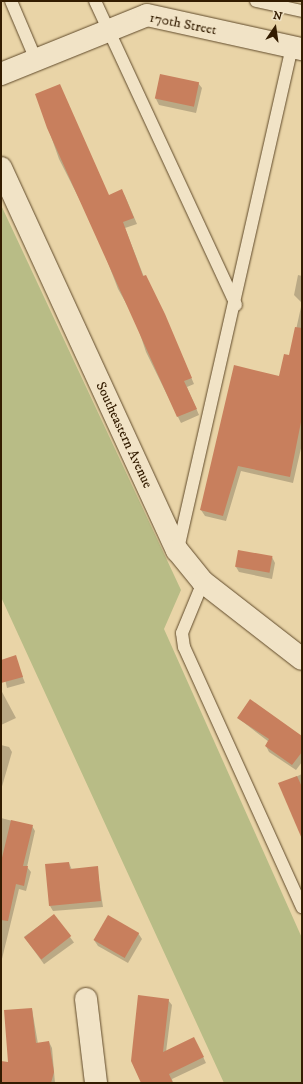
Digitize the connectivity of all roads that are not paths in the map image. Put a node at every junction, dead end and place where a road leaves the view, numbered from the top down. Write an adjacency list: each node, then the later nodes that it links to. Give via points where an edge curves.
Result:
1 (11, 1): 8 (lane)
2 (95, 1): 6 (lane)
3 (256, 1): 5 (lane)
4 (151, 8): 6 (street, 170th Street); 7 (street, 170th Street)
5 (302, 11)
6 (108, 30): 8 (street, 170th Street); 11 (lane)
7 (297, 48): 11 (lane)
8 (36, 60): 9 (street, 170th Street)
9 (1, 74)
10 (1, 168): 12 (street, Southeastern Avenue)
11 (236, 305): 12 (lane)
12 (177, 550): 13 (street, Southeastern Avenue)
13 (203, 582): 14 (street, Southeastern Avenue); 15 (lane, via 182,633 184,647)
14 (301, 655)
15 (302, 907)
16 (86, 999): 17 (street)
17 (96, 1083)

